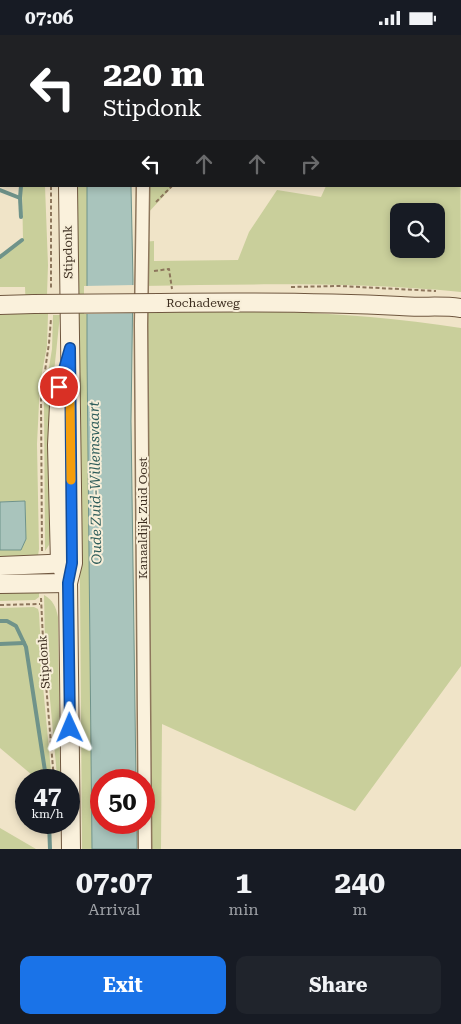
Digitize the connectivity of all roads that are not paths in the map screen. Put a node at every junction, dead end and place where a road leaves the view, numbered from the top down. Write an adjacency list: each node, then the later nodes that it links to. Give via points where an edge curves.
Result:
1 (68, 187): 7 (main road, Stipdonk, via 70,348)
2 (143, 187): 12 (street, Kanaaldijk Zuid Oost)
3 (0, 305): 4 (main road, Rochadeweg, bridge, via 160,303)
4 (406, 307): 5 (main road, Rochadeweg); 6 (main road, Rochadeweg)
5 (461, 308)
6 (461, 319)
7 (66, 563): 8 (main road); 9 (main road, Stipdonk)
8 (0, 566)
9 (68, 583): 10 (main road); 11 (main road, Stipdonk)
10 (0, 584)
11 (71, 849)
12 (146, 849)

